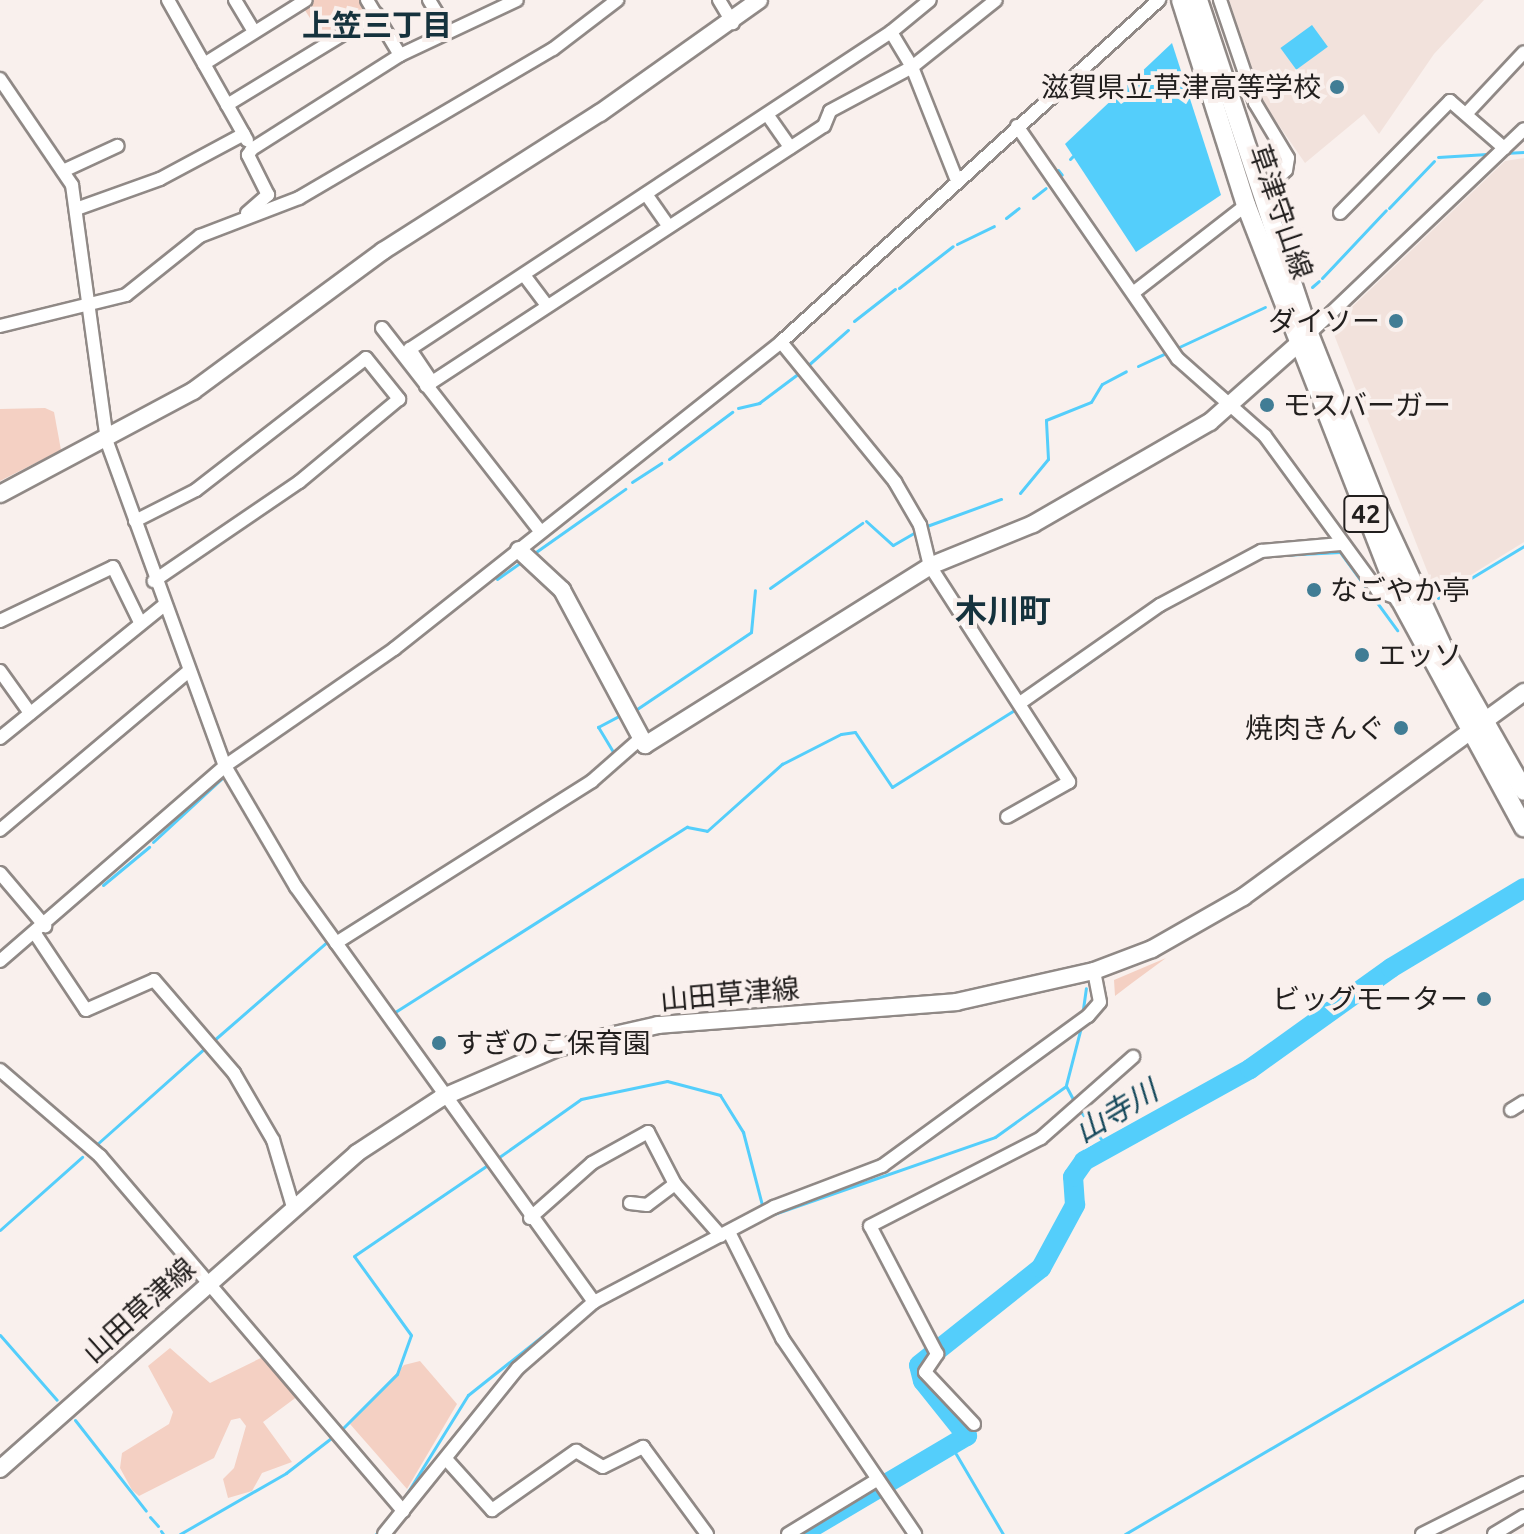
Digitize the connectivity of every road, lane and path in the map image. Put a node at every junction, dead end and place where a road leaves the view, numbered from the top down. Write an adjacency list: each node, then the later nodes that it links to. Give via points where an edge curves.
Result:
1 (168, 0): 26 (street)
2 (235, 0): 21 (street)
3 (367, 0): 19 (street)
4 (429, 0): 22 (street)
5 (517, 0): 17 (street)
6 (592, 0): 18 (street)
7 (617, 0): 18 (street)
8 (719, 0): 20 (street)
9 (759, 0): 20 (street)
10 (930, 0): 23 (street)
11 (996, 0): 27 (street)
12 (1159, 0): 32 (street)
13 (1181, 0): 41 (main road, 草津守山線 / 42)
14 (1198, 0): 41 (main road, 草津守山線 / 42)
15 (1220, 0): 41 (street, via 1255,103 1288,158 1286,170)
16 (301, 1): 21 (street)
17 (494, 4): 22 (street)
18 (601, 12): 45 (street, via 553,49 299,198)
19 (376, 14): 25 (street); 29 (street)
20 (733, 23): 57 (street, via 421,225 193,391)
21 (254, 32): 26 (street)
22 (448, 32): 25 (street)
23 (891, 32): 27 (street); 31 (street)
24 (1524, 52): 30 (street)
25 (400, 55): 38 (street)
26 (204, 64): 29 (street)
27 (911, 66): 36 (street, via 830,111 824,126); 40 (street)
28 (0, 79): 39 (street)
29 (227, 105): 34 (street)
30 (1467, 113): 37 (street); 44 (street, via 1450,101)
31 (769, 117): 36 (street); 42 (street)
32 (1017, 126): 40 (street); 48 (street)
33 (1524, 129): 37 (street)
34 (244, 134): 38 (street); 43 (street, via 160,179)
35 (117, 146): 39 (street)
36 (790, 147): 46 (street)
37 (1504, 148): 53 (street)
38 (252, 149): 45 (street, via 248,155 268,195)
39 (63, 171): 43 (street)
40 (956, 178): 54 (street)
41 (1252, 193): 48 (street); 53 (main road, 草津守山線 / 42)
42 (646, 194): 46 (street); 47 (street)
43 (79, 208): 50 (street)
44 (1340, 213)
45 (237, 219): 50 (street, via 174,253 126,295)
46 (668, 226): 49 (street)
47 (524, 275): 49 (street); 55 (street, via 410,349)
48 (1133, 293): 56 (street, via 1178,359)
49 (546, 304): 55 (street)
50 (89, 310): 51 (street); 57 (street)
51 (0, 326)
52 (382, 328): 55 (street)
53 (1303, 339): 56 (street); 65 (main road, 草津守山線 / 42); 74 (main road, 草津守山線 / 42)
54 (781, 342): 60 (street); 63 (street, via 895,482 920,525)
55 (429, 384): 60 (street)
56 (1229, 406): 61 (street, via 1272,443); 63 (street, via 1033,524)
57 (108, 445): 58 (street); 59 (street)
58 (0, 494)
59 (135, 521): 64 (street); 64 (street, via 196,490 366,358 399,399 249,519)
60 (540, 531): 62 (street)
61 (1341, 544): 65 (street, via 1378,591); 72 (street, via 1261,551 1160,605)
62 (519, 550): 76 (street, via 562,590); 77 (street, via 358,675)
63 (930, 566): 72 (street); 76 (street, via 777,667 645,745)
64 (154, 581): 66 (street)
65 (1400, 599): 74 (main road, 草津守山線 / 42)
66 (164, 605): 68 (street); 70 (street)
67 (0, 621): 68 (street, via 113,567)
68 (140, 622): 73 (street)
69 (0, 671): 73 (street)
70 (189, 671): 77 (street); 81 (street)
71 (1524, 692): 74 (street, 山田草津線)
72 (1020, 703): 79 (street, via 1069,782)
73 (30, 713): 75 (street)
74 (1475, 726): 78 (main road, 草津守山線 / 42); 80 (main road, 草津守山線 / 42); 86 (street, 山田草津線, via 1243,897 1152,949)
75 (0, 738)
76 (641, 738): 84 (street, via 592,781)
77 (225, 766): 83 (street); 84 (street)
78 (1524, 791)
79 (1007, 817)
80 (1524, 827)
81 (0, 830)
82 (1, 878): 83 (street)
83 (40, 931): 85 (street); 94 (street, via 86,1010 154,980 234,1073 273,1140)
84 (336, 943): 89 (street)
85 (0, 961)
86 (1094, 971): 89 (street, 山田草津線, via 956,1002 645,1027 557,1048); 96 (street, via 1100,1002 1088,1016 882,1166)
87 (1133, 1057): 99 (street, via 1041,1138 870,1226 937,1354 925,1372)
88 (0, 1070): 97 (street, via 100,1156)
89 (441, 1098): 94 (street, 山田草津線); 95 (street)
90 (1524, 1102): 91 (street)
91 (1511, 1110)
92 (675, 1184): 93 (street, via 647,1205); 95 (street, via 643,1132 576,1175); 96 (street)
93 (630, 1203)
94 (293, 1207): 97 (street, 山田草津線)
95 (530, 1218): 98 (street)
96 (725, 1234): 98 (street); 102 (street, via 782,1338)
97 (210, 1281): 101 (street, 山田草津線); 104 (street)
98 (594, 1302): 100 (street, via 518,1368)
99 (974, 1424)
100 (446, 1459): 104 (street); 107 (street, via 492,1510 576,1451 603,1467 643,1447)
101 (0, 1469)
102 (878, 1479): 108 (street); 109 (street)
103 (1524, 1483): 110 (street)
104 (403, 1511): 106 (street)
105 (1524, 1516): 111 (street)
106 (384, 1534)
107 (707, 1534)
108 (788, 1534)
109 (915, 1534)
110 (1422, 1534)
111 (1494, 1534)

